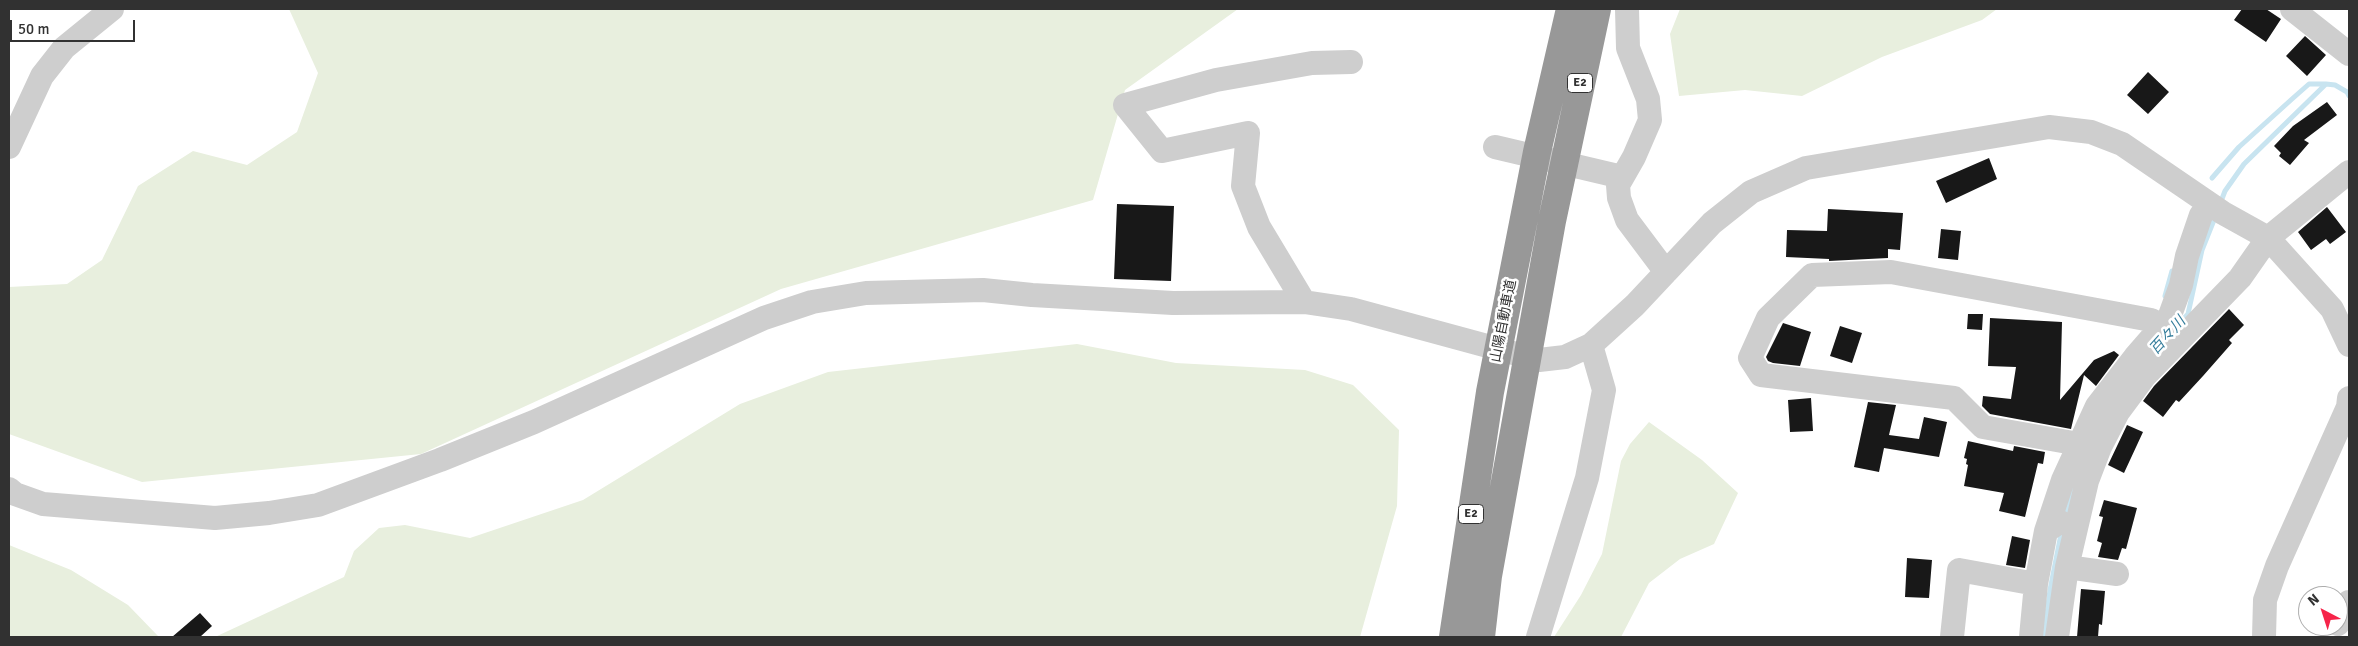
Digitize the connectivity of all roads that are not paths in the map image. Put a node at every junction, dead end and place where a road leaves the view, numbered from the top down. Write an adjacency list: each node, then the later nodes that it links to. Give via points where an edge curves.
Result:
1 (112, 9): 8 (street, via 64,48 42,76)
2 (1570, 9): 27 (highway, 山陽自動車道 / E2, via 1537,152 1490,392)
3 (1597, 9): 28 (highway, 山陽自動車道 / E2, via 1519,398 1488,576)
4 (1627, 9): 11 (street, via 1628,48 1648,99 1650,120)
5 (2292, 9): 6 (street)
6 (2349, 54)
7 (1351, 62): 15 (street, via 1312,63 1216,80 1125,106 1162,151 1248,133 1243,186 1259,226)
8 (9, 147)
9 (1495, 147): 11 (street)
10 (2349, 172): 13 (street)
11 (1622, 178): 14 (street, via 1618,185 1619,198 1627,220)
12 (2215, 208): 13 (street); 14 (street, via 2122,144 2091,132 2049,127 1806,168 1751,192 1712,223); 16 (street, via 2201,215)
13 (2268, 238): 16 (street, via 2240,278); 18 (street, via 2332,309)
14 (1666, 272): 17 (street)
15 (1304, 302): 17 (street, via 1351,309 1539,360 1564,357); 21 (street, via 1173,303 1032,296 983,290 866,293 812,302 764,318 534,422 318,506 215,518 43,504)
16 (2169, 325): 20 (street, via 2135,358 2097,406); 20 (street, via 1891,272 1812,274 1768,318 1750,358 1761,376 1954,398 1983,426); 22 (street, via 2144,377 2118,412 2100,447)
17 (1591, 345): 29 (street, via 1604,390 1586,478)
18 (2349, 345)
19 (2349, 398): 33 (street, via 2348,407 2277,566 2265,600)
20 (2074, 443): 23 (street)
21 (9, 489)
22 (2078, 510): 23 (street); 24 (street)
23 (2049, 529): 26 (street)
24 (2067, 568): 25 (street); 32 (street)
25 (2117, 574)
26 (2030, 583): 30 (street, via 1959,570); 31 (street)
27 (1454, 637)
28 (1482, 637)
29 (1538, 637)
30 (1952, 637)
31 (2031, 637)
32 (2057, 637)
33 (2264, 637)

